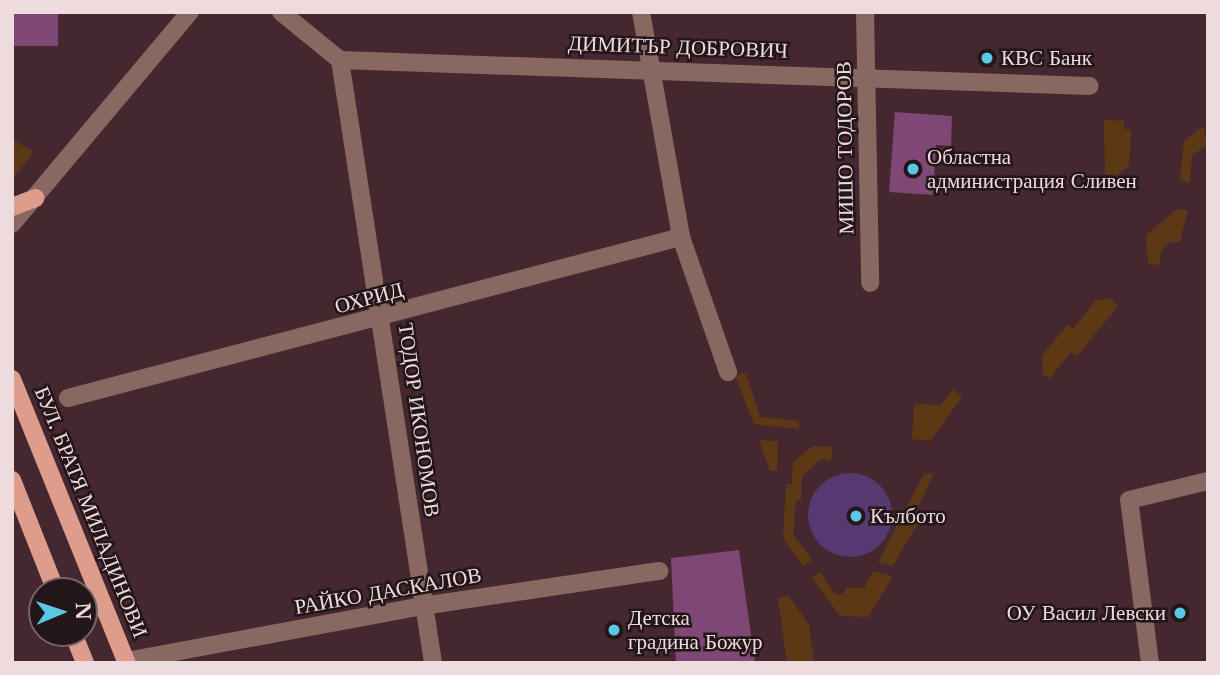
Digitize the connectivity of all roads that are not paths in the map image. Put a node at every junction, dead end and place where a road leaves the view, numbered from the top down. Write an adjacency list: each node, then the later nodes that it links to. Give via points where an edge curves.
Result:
1 (190, 12): 9 (street)
2 (281, 12): 5 (street)
3 (640, 12): 6 (street)
4 (865, 12): 7 (street, МИШО ТОДОРОВ)
5 (340, 60): 6 (street, ДИМИТЪР ДОБРОВИЧ); 14 (street, ТОДОР ИКОНОМОВ)
6 (649, 67): 7 (street, ДИМИТЪР ДОБРОВИЧ); 12 (street)
7 (866, 78): 8 (street, ДИМИТЪР ДОБРОВИЧ); 13 (street, МИШО ТОДОРОВ)
8 (1090, 86)
9 (35, 198): 10 (main road); 11 (street)
10 (12, 207)
11 (12, 224)
12 (681, 237): 14 (street, ОХРИД); 15 (street)
13 (870, 283)
14 (381, 318): 17 (street, ОХРИД); 22 (street, ТОДОР ИКОНОМОВ)
15 (728, 372)
16 (12, 379): 23 (main road, БУЛ. БРАТЯ МИЛАДИНОВИ)
17 (68, 398)
18 (12, 480): 21 (main road)
19 (1208, 481): 25 (street, via 1129,500)
20 (659, 571): 22 (street, РАЙКО ДАСКАЛОВ)
21 (50, 577)
22 (422, 606): 23 (street, РАЙКО ДАСКАЛОВ); 24 (street, ТОДОР ИКОНОМОВ)
23 (126, 662)
24 (433, 663)
25 (1150, 663)

